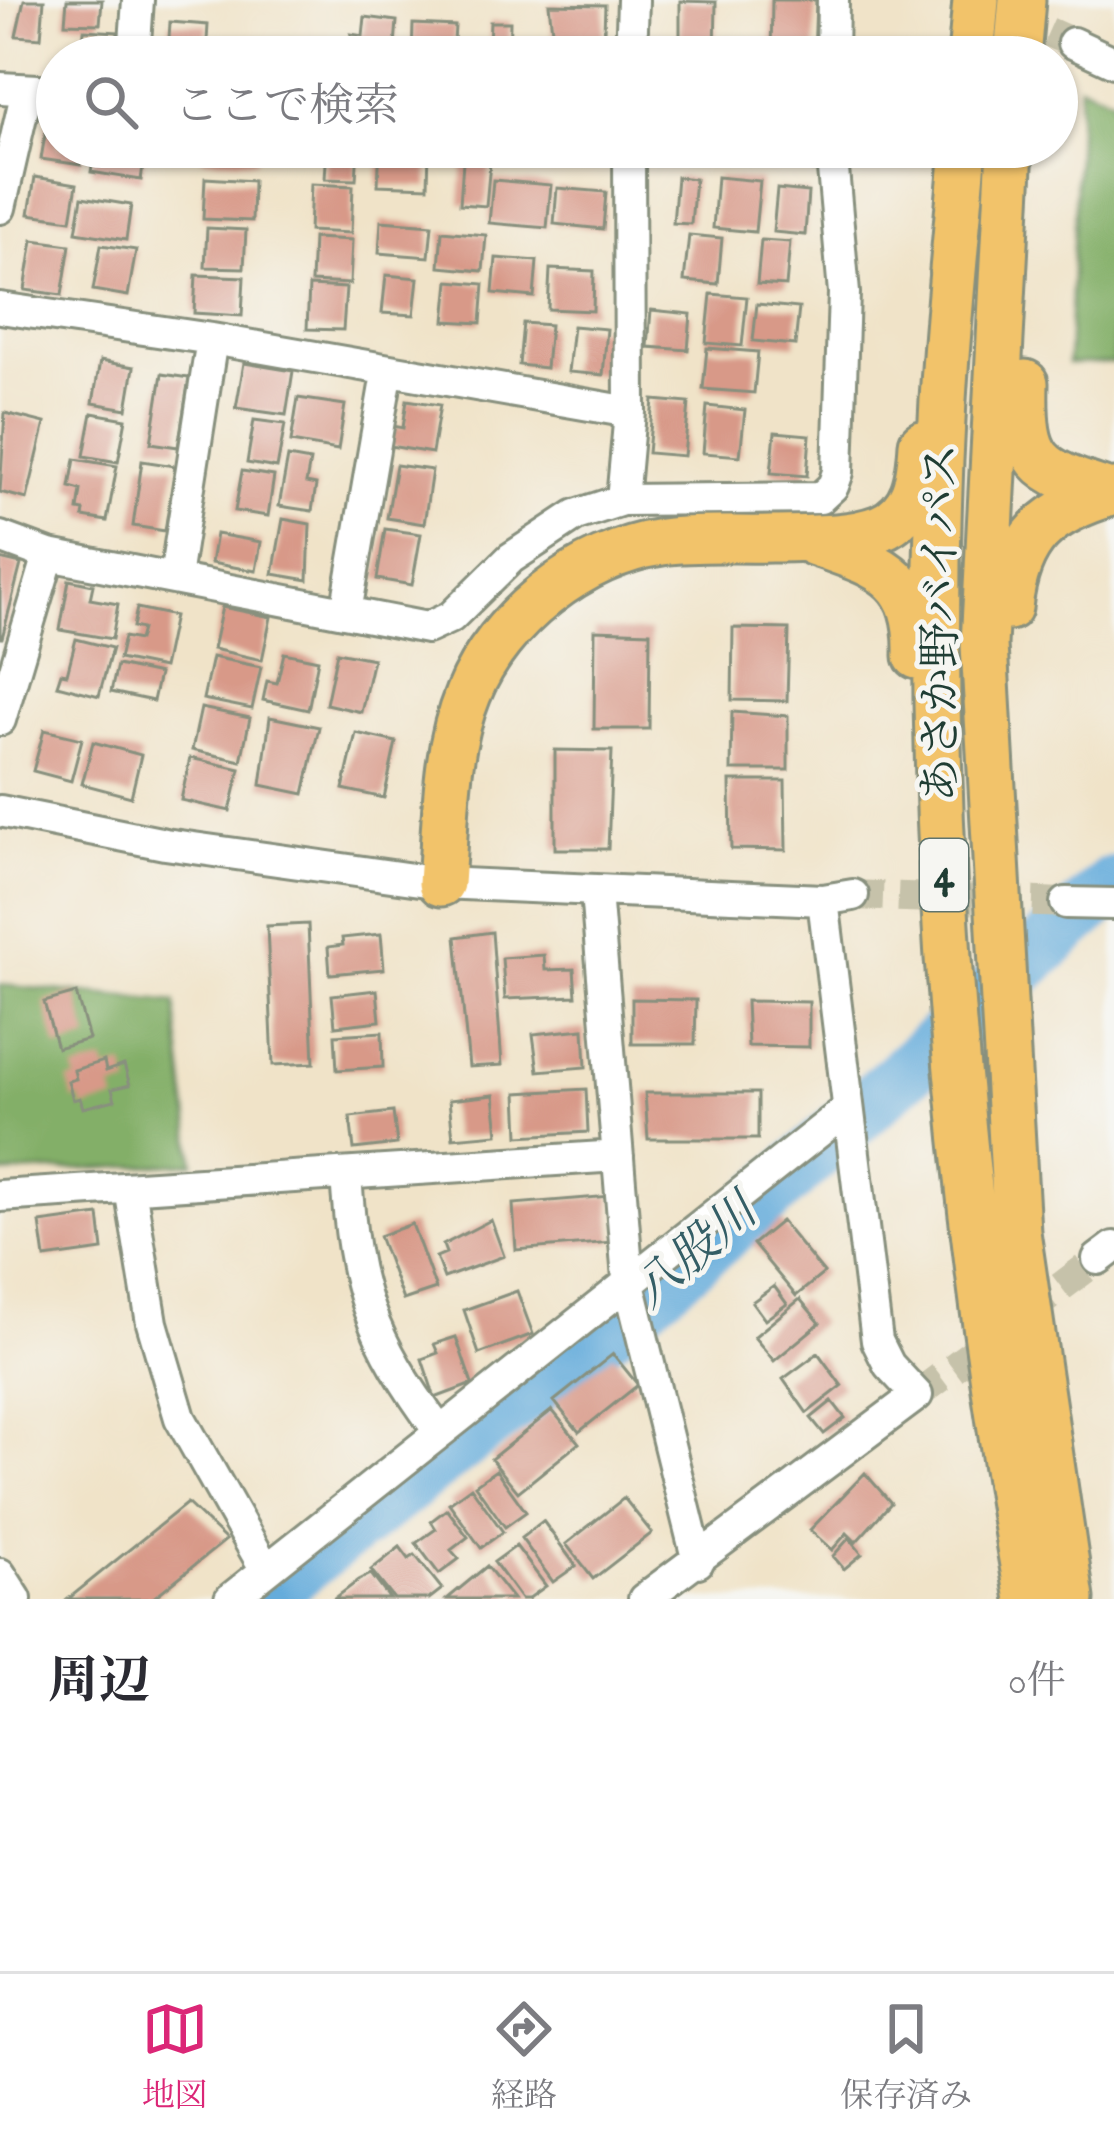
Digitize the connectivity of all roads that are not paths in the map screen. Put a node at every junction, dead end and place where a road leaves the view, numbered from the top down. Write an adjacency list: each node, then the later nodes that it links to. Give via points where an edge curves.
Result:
1 (138, 0): 7 (street)
2 (633, 0): 8 (street)
3 (833, 0): 9 (street)
4 (944, 0): 10 (highway)
5 (976, 0): 11 (highway)
6 (1022, 0): 12 (highway)
7 (135, 36)
8 (632, 36)
9 (832, 36)
10 (941, 36)
11 (973, 36)
12 (1019, 36)
13 (1078, 45): 14 (street)
14 (1114, 62)
15 (28, 90): 22 (street)
16 (629, 168): 26 (street)
17 (832, 168): 28 (street, via 844,293 833,487 820,498)
18 (933, 168): 30 (highway, via 920,478 908,505 880,528)
19 (962, 168): 42 (highway, あさか野バイパス / 4, via 939,576 948,963)
20 (1010, 168): 42 (highway, あさか野バイパス / 4, via 984,645)
21 (1014, 168): 27 (highway, via 1027,263 1024,436 1034,461 1056,476)
22 (0, 208)
23 (0, 308): 24 (street)
24 (212, 339): 25 (street); 32 (street)
25 (387, 374): 26 (street); 33 (street)
26 (630, 412): 28 (street)
27 (1112, 493): 42 (highway, via 1046,521 1018,553 1008,604 1020,745 1015,935 1027,1084)
28 (622, 500): 33 (street, via 576,515 512,558 436,627)
29 (0, 537): 31 (street)
30 (802, 538): 36 (highway, via 642,546 591,566 520,619 468,692); 42 (highway, via 882,567 909,598 918,631 915,799 938,1082)
31 (49, 555): 32 (street); 34 (street)
32 (176, 577): 33 (street)
33 (346, 612)
34 (0, 720)
35 (0, 812): 36 (street)
36 (441, 883): 37 (street)
37 (596, 892): 40 (street, via 838,897); 41 (street)
38 (1066, 903): 39 (street)
39 (1114, 904)
40 (845, 1111): 46 (street); 48 (street, via 878,1341 917,1395)
41 (618, 1156): 43 (street); 46 (street)
42 (989, 1157): 54 (highway, あさか野バイパス / 4); 55 (highway, あさか野バイパス / 4)
43 (346, 1174): 44 (street); 47 (street, via 355,1275 369,1316)
44 (130, 1188): 45 (street); 49 (street, via 152,1323 180,1418)
45 (0, 1196)
46 (628, 1280): 47 (street); 48 (street)
47 (439, 1431): 49 (street)
48 (698, 1562): 53 (street)
49 (266, 1570): 52 (street)
50 (0, 1574): 51 (street)
51 (16, 1599)
52 (230, 1599)
53 (644, 1599)
54 (1029, 1599)
55 (1071, 1599)

